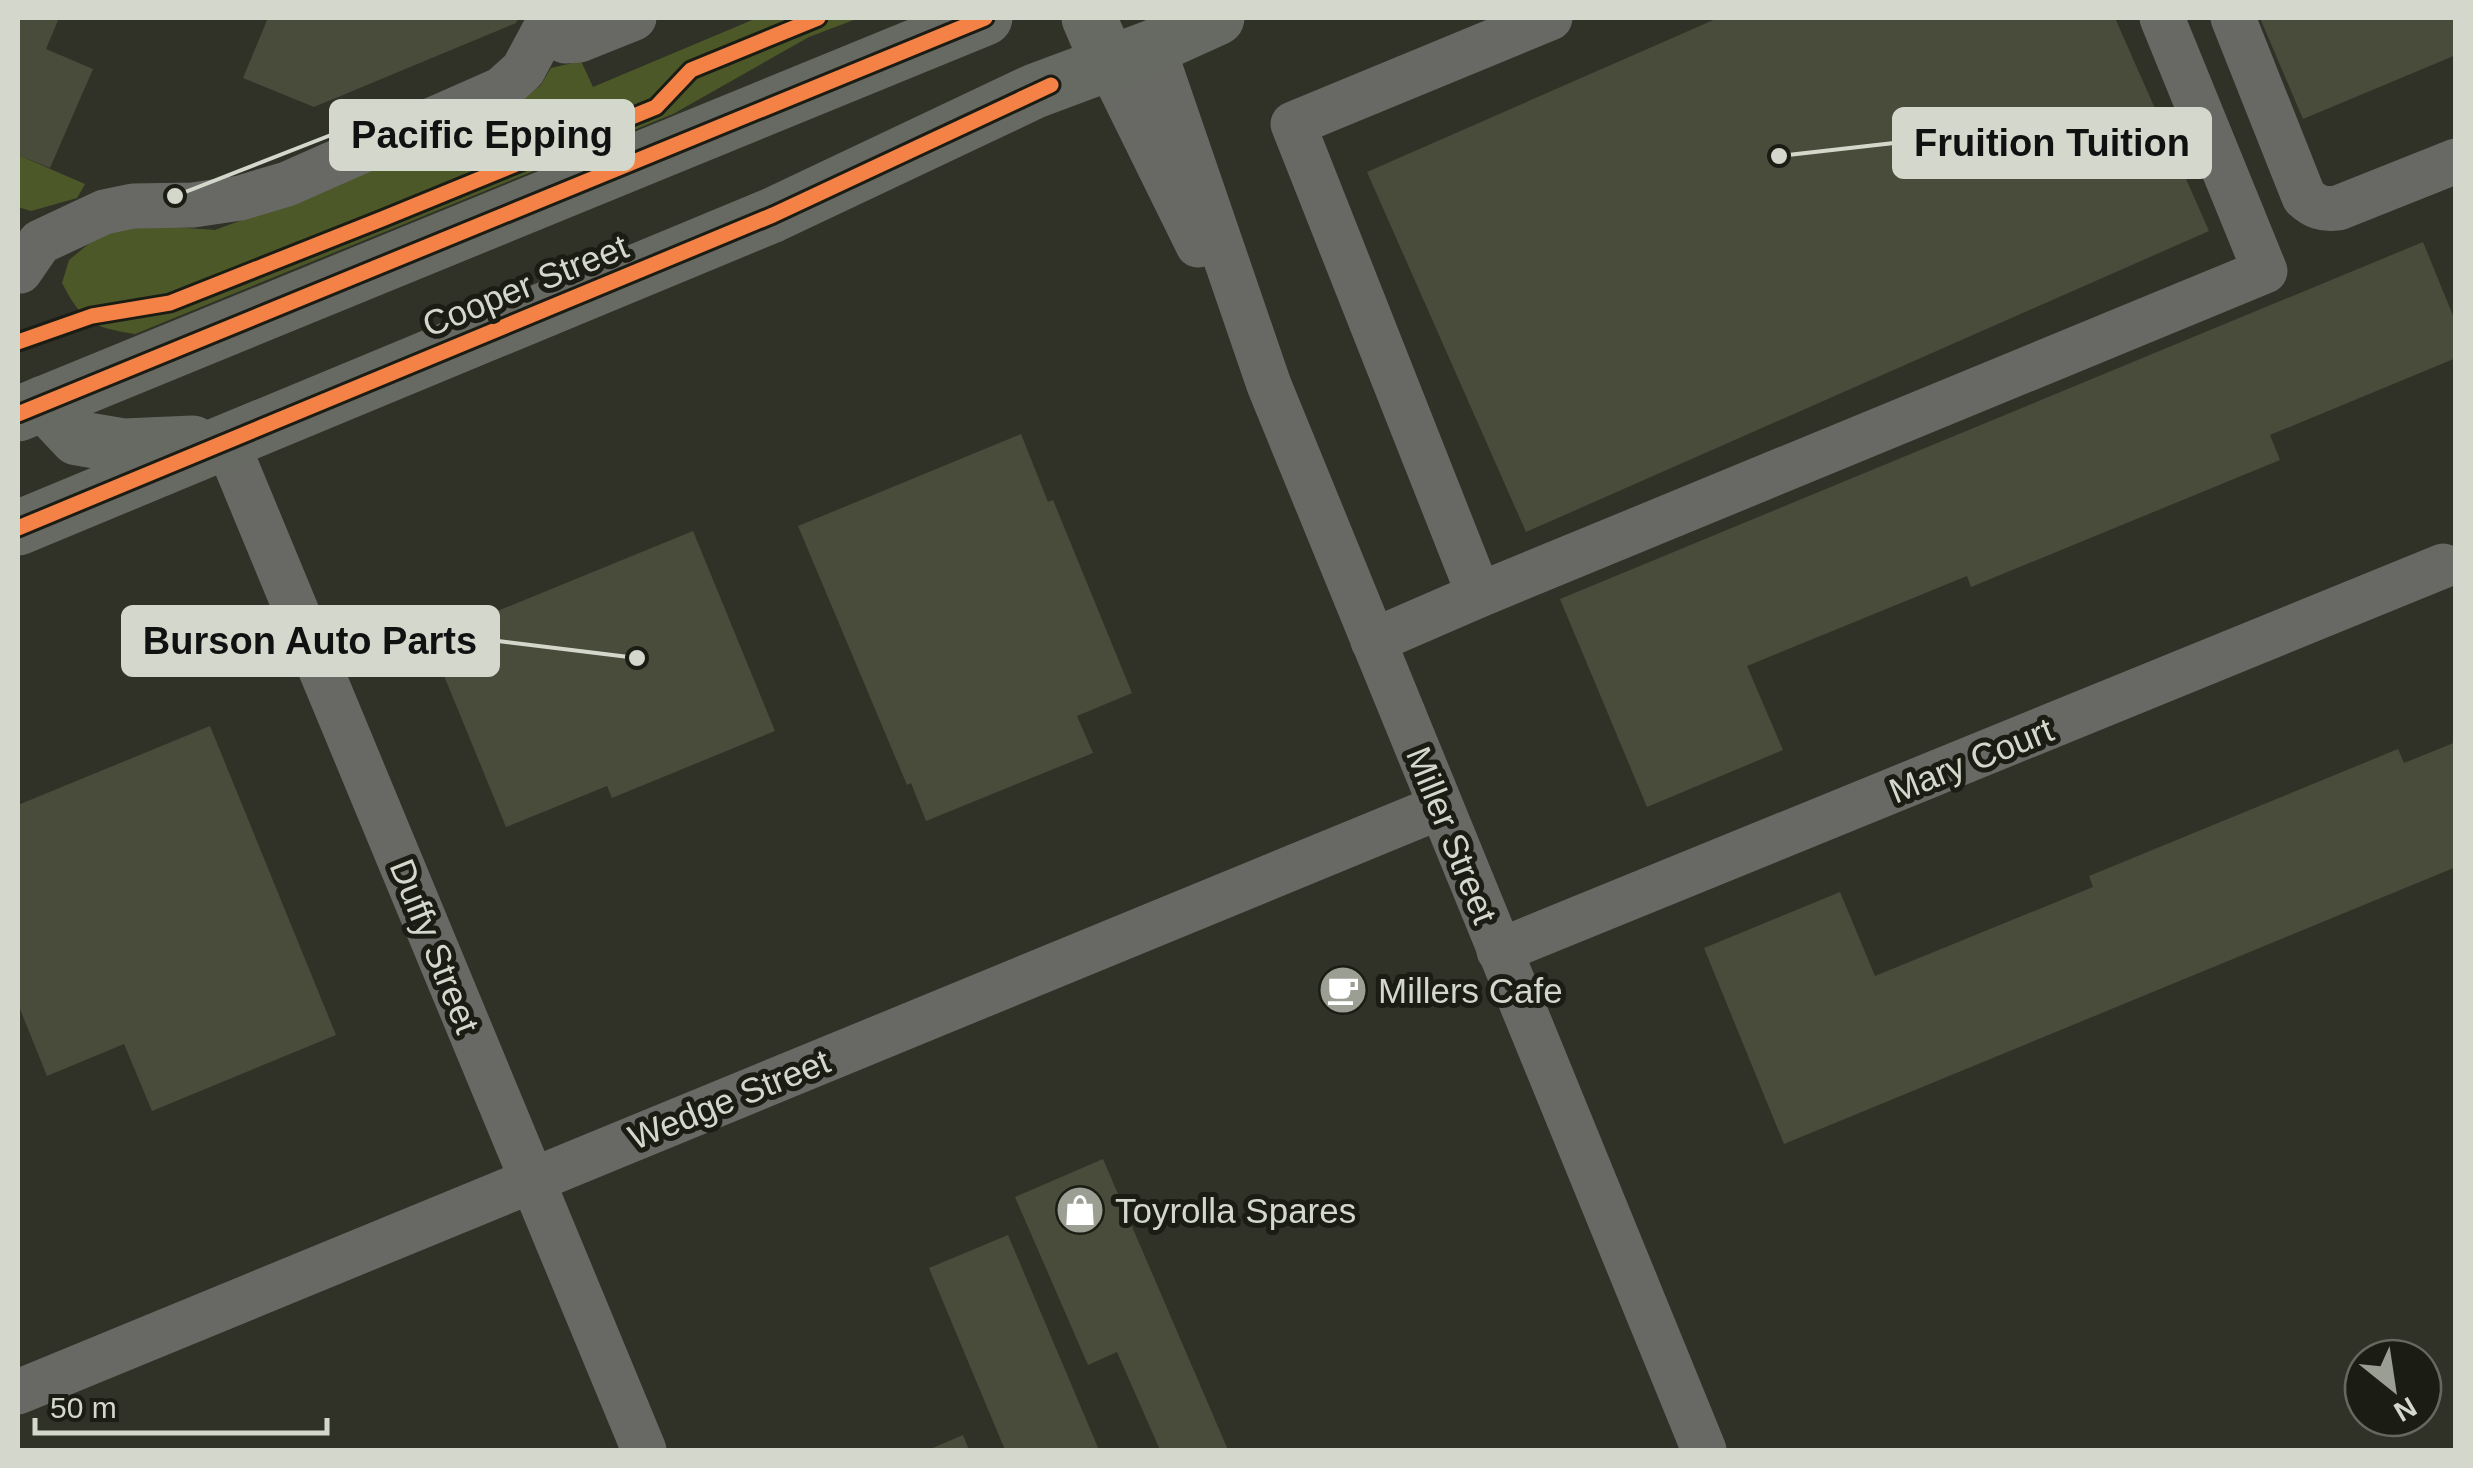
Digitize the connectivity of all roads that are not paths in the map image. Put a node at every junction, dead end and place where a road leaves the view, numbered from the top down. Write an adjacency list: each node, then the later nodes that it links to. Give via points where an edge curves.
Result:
1 (634, 18): 9 (street, via 579,40 544,31 523,70 502,89 287,184 240,198 132,206 78,223 40,242)
2 (984, 18): 10 (main road, Cooper Street)
3 (1217, 18): 7 (main road, Cooper Street)
4 (1550, 18): 14 (street, via 1293,124)
5 (2162, 18): 14 (street, via 2265,271)
6 (2233, 18): 8 (street, via 2304,197 2313,205 2338,208)
7 (1123, 36): 11 (main road, Cooper Street, via 1036,91 773,215); 15 (street, Miller Street)
8 (2456, 161)
9 (20, 271)
10 (31, 408): 11 (main road, via 77,438 124,446)
11 (226, 442): 12 (main road, Cooper Street); 18 (street, Duffy Street)
12 (18, 528)
13 (2443, 566): 17 (street, Mary Court)
14 (1479, 595): 15 (street)
15 (1374, 642): 16 (street, Miller Street)
16 (1440, 807): 17 (street, Miller Street); 18 (street, Wedge Street)
17 (1499, 950): 21 (street, Miller Street)
18 (532, 1180): 19 (street, Wedge Street); 20 (street, Duffy Street)
19 (18, 1392)
20 (644, 1450)
21 (1704, 1450)

